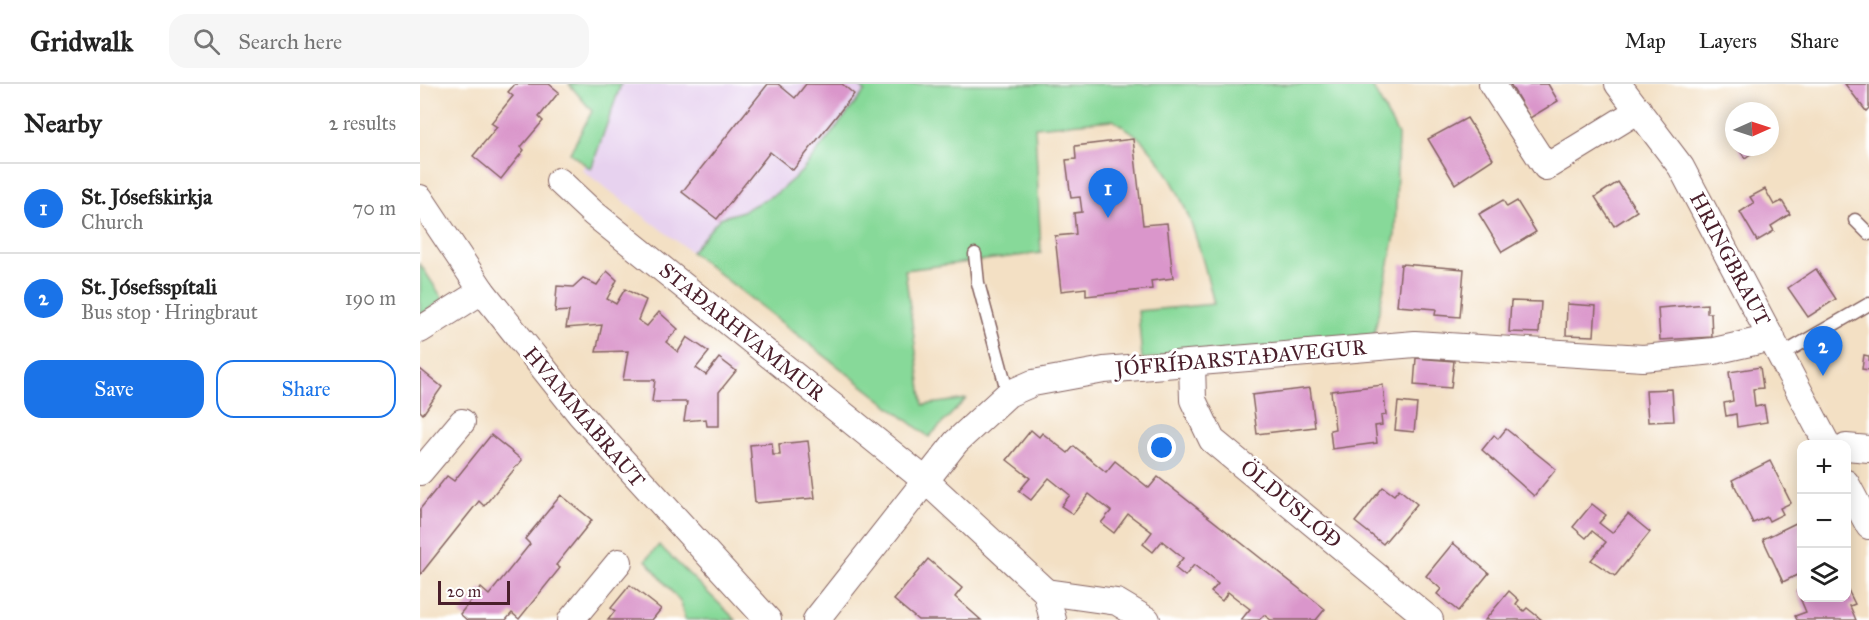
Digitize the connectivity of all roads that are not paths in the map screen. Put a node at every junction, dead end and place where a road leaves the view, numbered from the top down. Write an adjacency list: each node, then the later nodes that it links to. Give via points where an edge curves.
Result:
1 (1492, 84): 3 (street, via 1546,167)
2 (1617, 84): 3 (street, HRINGBRAUT)
3 (1639, 110): 12 (street, HRINGBRAUT, via 1681,167)
4 (559, 181): 20 (street, STAÐARHVAMMUR)
5 (420, 198): 9 (street, HVAMMABRAUT)
6 (1856, 220): 7 (lane)
7 (1869, 234)
8 (975, 254): 14 (lane, via 978,283)
9 (482, 291): 11 (street); 26 (street, HVAMMABRAUT, via 625,467)
10 (1869, 304): 12 (lane)
11 (420, 330)
12 (1777, 347): 13 (street, JÓFRÍÐARSTAÐAVEGUR, via 1643,358 1415,344); 16 (street, HRINGBRAUT)
13 (1192, 364): 14 (street, JÓFRÍÐARSTAÐAVEGUR, via 1104,370 1033,383); 30 (street, ÖLDUSLÓÐ, via 1193,400 1212,440)
14 (1008, 394): 20 (street, JÓFRÍÐARSTAÐAVEGUR, via 956,442)
15 (462, 422): 19 (street)
16 (1825, 440)
17 (1851, 447): 18 (street)
18 (1869, 449)
19 (420, 472)
20 (926, 481): 24 (street, STAÐARHVAMMUR); 27 (street, JÓFRÍÐARSTAÐAVEGUR)
21 (1851, 492): 22 (street)
22 (1869, 526)
23 (619, 562): 25 (street)
24 (1046, 592): 28 (street); 29 (street, via 1117,602)
25 (571, 620)
26 (768, 620)
27 (816, 620)
28 (1053, 620)
29 (1147, 620)
30 (1430, 620)

